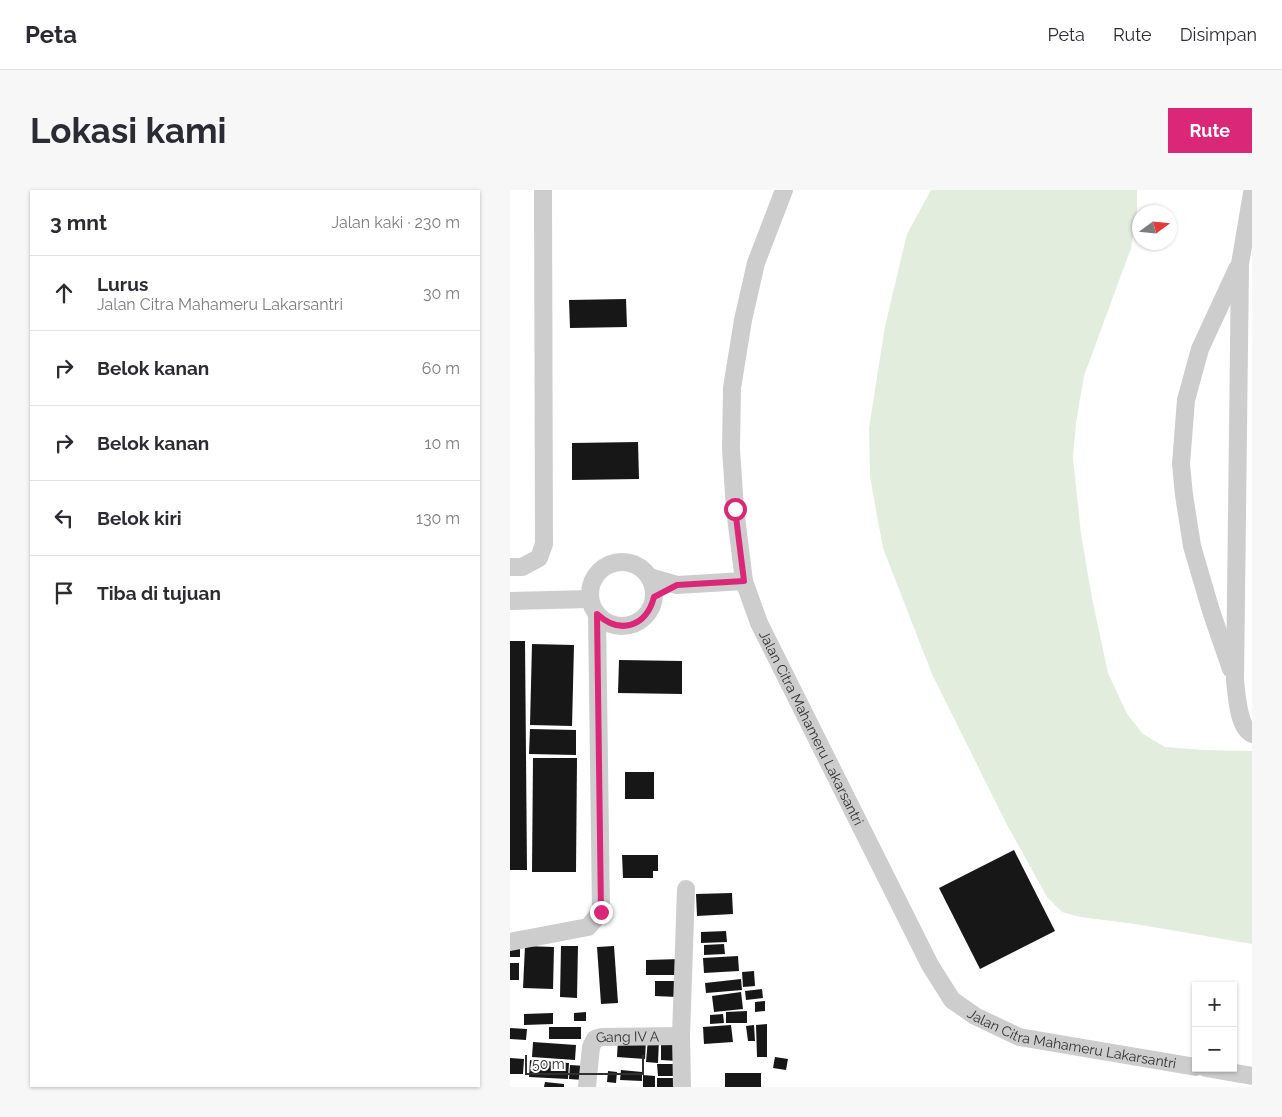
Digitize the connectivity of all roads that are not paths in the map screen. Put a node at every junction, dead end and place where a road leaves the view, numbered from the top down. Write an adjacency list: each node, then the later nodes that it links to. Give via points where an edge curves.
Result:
1 (543, 190): 5 (street, via 544,544 539,558 522,567)
2 (784, 190): 7 (street, Jalan Citra Mahameru Lakarsantri, via 756,262 732,388 731,449)
3 (1252, 193): 4 (street)
4 (1240, 264): 12 (street); 12 (street, via 1203,340 1186,400 1181,464 1192,546)
5 (510, 567)
6 (650, 577): 8 (street); 9 (street); 11 (street, via 643,569 624,561 604,567 592,582)
7 (744, 581): 8 (street); 17 (street, Jalan Citra Mahameru Lakarsantri, via 763,632 926,956 952,1000 975,1016 1019,1037)
8 (677, 585): 9 (street)
9 (654, 597): 11 (street, via 645,616 626,626 615,626 605,621)
10 (510, 601): 11 (street)
11 (594, 606): 15 (street, via 601,912 588,927)
12 (1235, 681): 13 (street, via 1243,725)
13 (1252, 734)
14 (686, 889): 16 (street)
15 (510, 942)
16 (681, 1036): 20 (street, Gang IV A, via 595,1039); 21 (street)
17 (1192, 1066)
18 (1229, 1072): 19 (street)
19 (1252, 1076)
20 (586, 1087)
21 (682, 1087)

